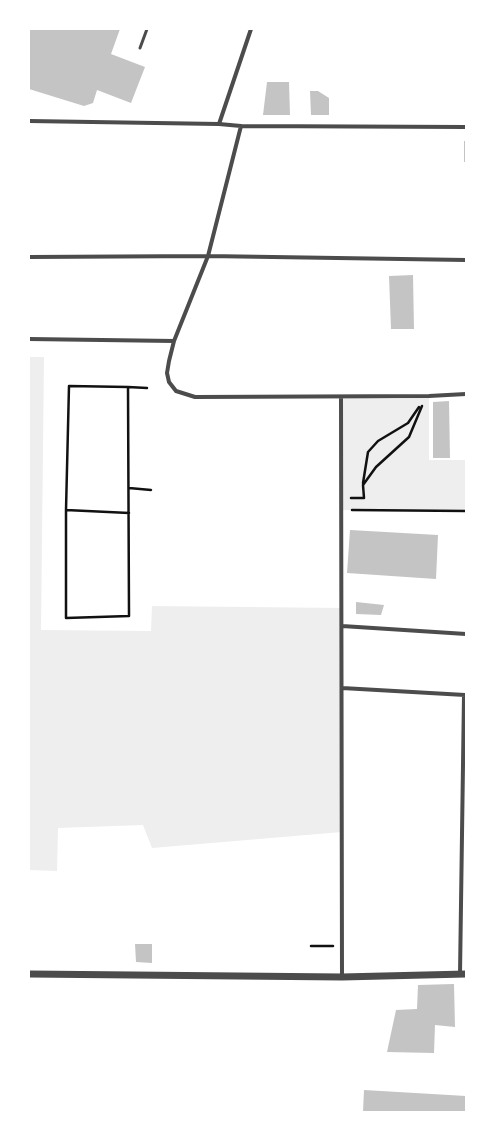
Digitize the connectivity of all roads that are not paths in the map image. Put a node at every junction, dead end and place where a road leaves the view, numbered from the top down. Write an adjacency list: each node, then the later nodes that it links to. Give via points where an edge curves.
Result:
1 (147, 29): 3 (lane)
2 (251, 29): 5 (street)
3 (140, 48)
4 (29, 121): 5 (street)
5 (219, 124): 6 (street)
6 (241, 126): 7 (street); 8 (street)
7 (466, 127)
8 (208, 256): 9 (street); 10 (street); 12 (street)
9 (29, 257)
10 (466, 260)
11 (29, 340): 12 (street)
12 (174, 342): 14 (street, via 167,372 169,382 176,391 196,397)
13 (466, 394): 14 (street)
14 (341, 397): 15 (street)
15 (342, 626): 16 (street); 17 (street)
16 (466, 634)
17 (342, 688): 18 (street); 21 (street)
18 (465, 695): 20 (street)
19 (29, 974): 21 (street)
20 (463, 974): 21 (street)
21 (342, 977)

